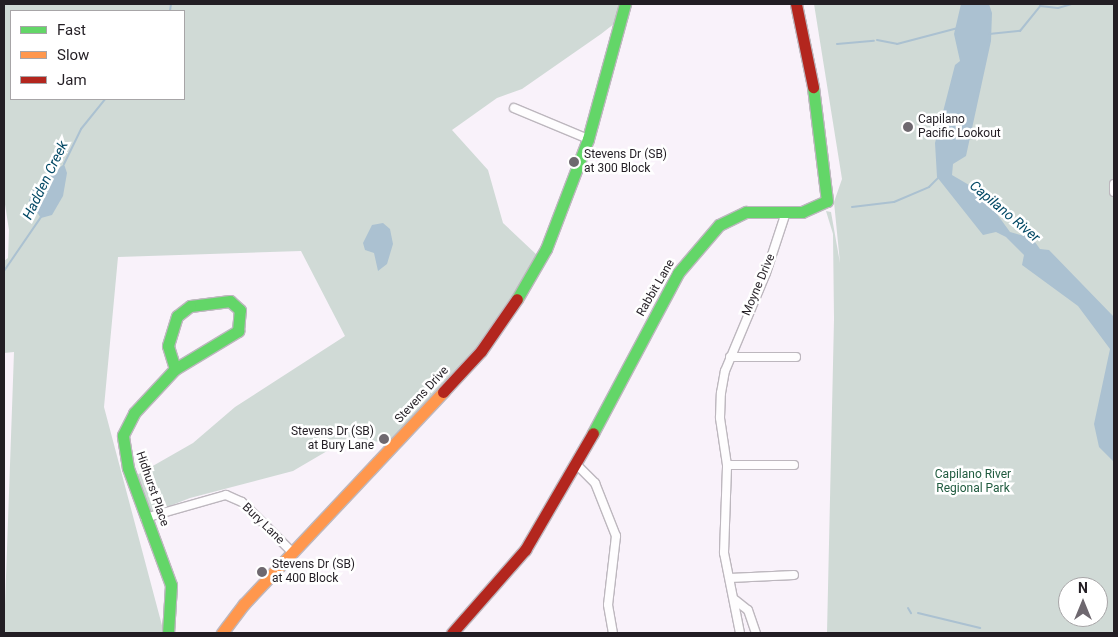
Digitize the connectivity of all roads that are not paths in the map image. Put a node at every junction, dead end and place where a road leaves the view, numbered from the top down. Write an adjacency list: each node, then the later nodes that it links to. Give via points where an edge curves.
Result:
1 (626, 4): 4 (street, Stevens Drive)
2 (796, 4): 7 (street, Rabbit Lane, via 818,111 829,193 826,204 819,208)
3 (514, 108): 4 (street)
4 (588, 139): 15 (street, Stevens Drive, via 546,248 482,351)
5 (1114, 184): 6 (street)
6 (1114, 192)
7 (786, 212): 8 (street, Moyne Drive, via 766,273); 11 (street, Rabbit Lane, via 746,212 731,217 719,224 678,273)
8 (730, 356): 9 (street); 12 (street, Moyne Drive, via 720,403)
9 (796, 358)
10 (175, 369): 10 (street, Hidhurst Place, via 168,346 178,316 190,306 230,300 240,310 238,331); 14 (street, Hidhurst Place, via 134,413 123,435 128,468)
11 (576, 464): 21 (street, Rabbit Lane, via 525,550); 22 (street, via 595,483 616,536 608,605)
12 (727, 465): 13 (street); 17 (street, Moyne Drive, via 724,553)
13 (794, 465)
14 (145, 518): 15 (street, Bury Lane, via 226,495 242,502); 19 (street, Hidhurst Place, via 171,585)
15 (293, 552): 20 (street, Stevens Drive)
16 (794, 575): 17 (street)
17 (730, 578): 18 (street, Moyne Drive)
18 (735, 600): 23 (street, Moyne Drive); 24 (street, Moyne Drive, via 748,610)
19 (168, 633)
20 (222, 633)
21 (452, 633)
22 (613, 633)
23 (740, 633)
24 (756, 633)

